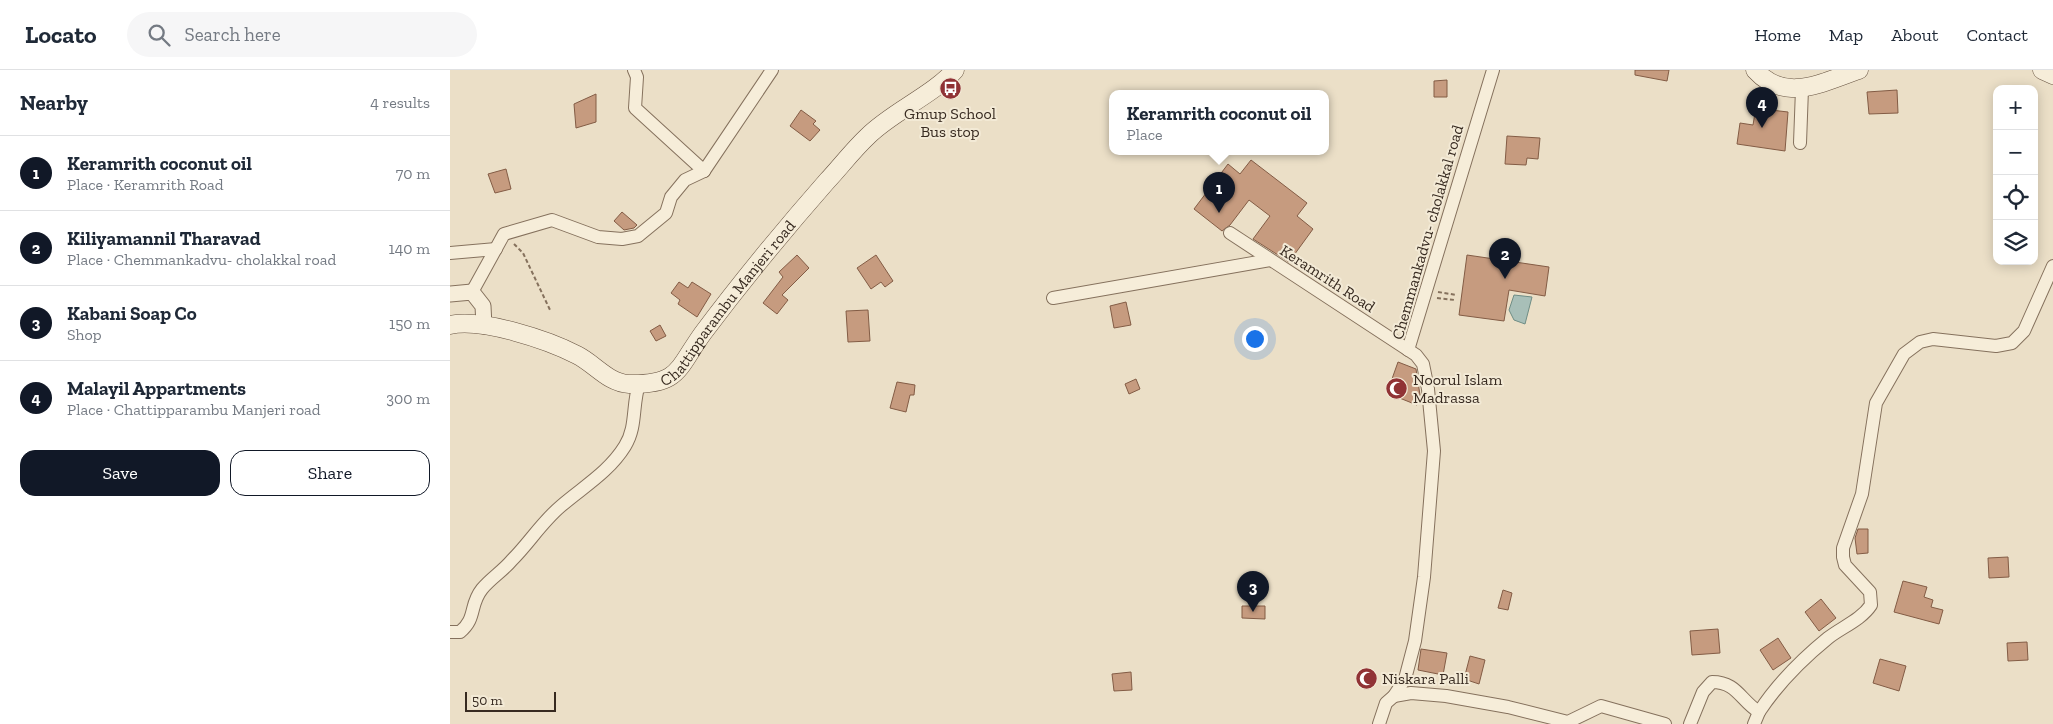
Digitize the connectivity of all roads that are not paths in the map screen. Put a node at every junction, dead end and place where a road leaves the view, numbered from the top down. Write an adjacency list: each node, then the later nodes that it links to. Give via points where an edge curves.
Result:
1 (634, 70): 11 (street, via 635,108)
2 (772, 70): 11 (street)
3 (955, 70): 23 (main road, Chattipparambu Manjeri road, via 868,135 778,239 702,335 678,371 659,382)
4 (1492, 70): 22 (street, Chemmankadvu- cholakkal road)
5 (1755, 70): 9 (main road, via 1764,80 1782,89)
6 (1859, 70): 9 (main road)
7 (2042, 70): 8 (main road)
8 (2053, 75)
9 (1802, 89): 10 (street)
10 (1800, 143)
11 (704, 171): 13 (street, via 685,180 671,197 666,213 638,236 622,239 598,237 552,220 504,234)
12 (1230, 233): 15 (street, Keramrith Road)
13 (496, 249): 14 (street); 17 (street)
14 (450, 253)
15 (1270, 260): 19 (street); 22 (street, Keramrith Road)
16 (2053, 266): 26 (street, via 2024,330 2012,343 1996,346 1933,339 1920,342 1904,354 1876,403 1862,494 1843,548 1845,565 1870,592 1871,604 1777,684)
17 (472, 292): 18 (street); 21 (street, via 483,306)
18 (450, 294)
19 (1053, 298)
20 (450, 325): 21 (main road, Chattipparambu Manjeri road)
21 (484, 326): 23 (main road, Chattipparambu Manjeri road, via 528,336 577,355 615,381)
22 (1408, 350): 25 (street, Chemmankadvu- cholakkal road, via 1423,364 1434,450 1424,576 1414,641 1405,679)
23 (639, 384): 24 (street, via 634,398 634,423 626,445 610,467 559,507 480,591 470,624 460,632)
24 (450, 632)
25 (1394, 696): 27 (street, Chemmankadvu- cholakkal road, via 1386,703); 28 (street, via 1411,693 1446,696 1568,722 1601,706)
26 (1756, 718): 29 (street, via 1731,686 1712,682 1703,692)
27 (1378, 724)
28 (1665, 724)
29 (1690, 724)

